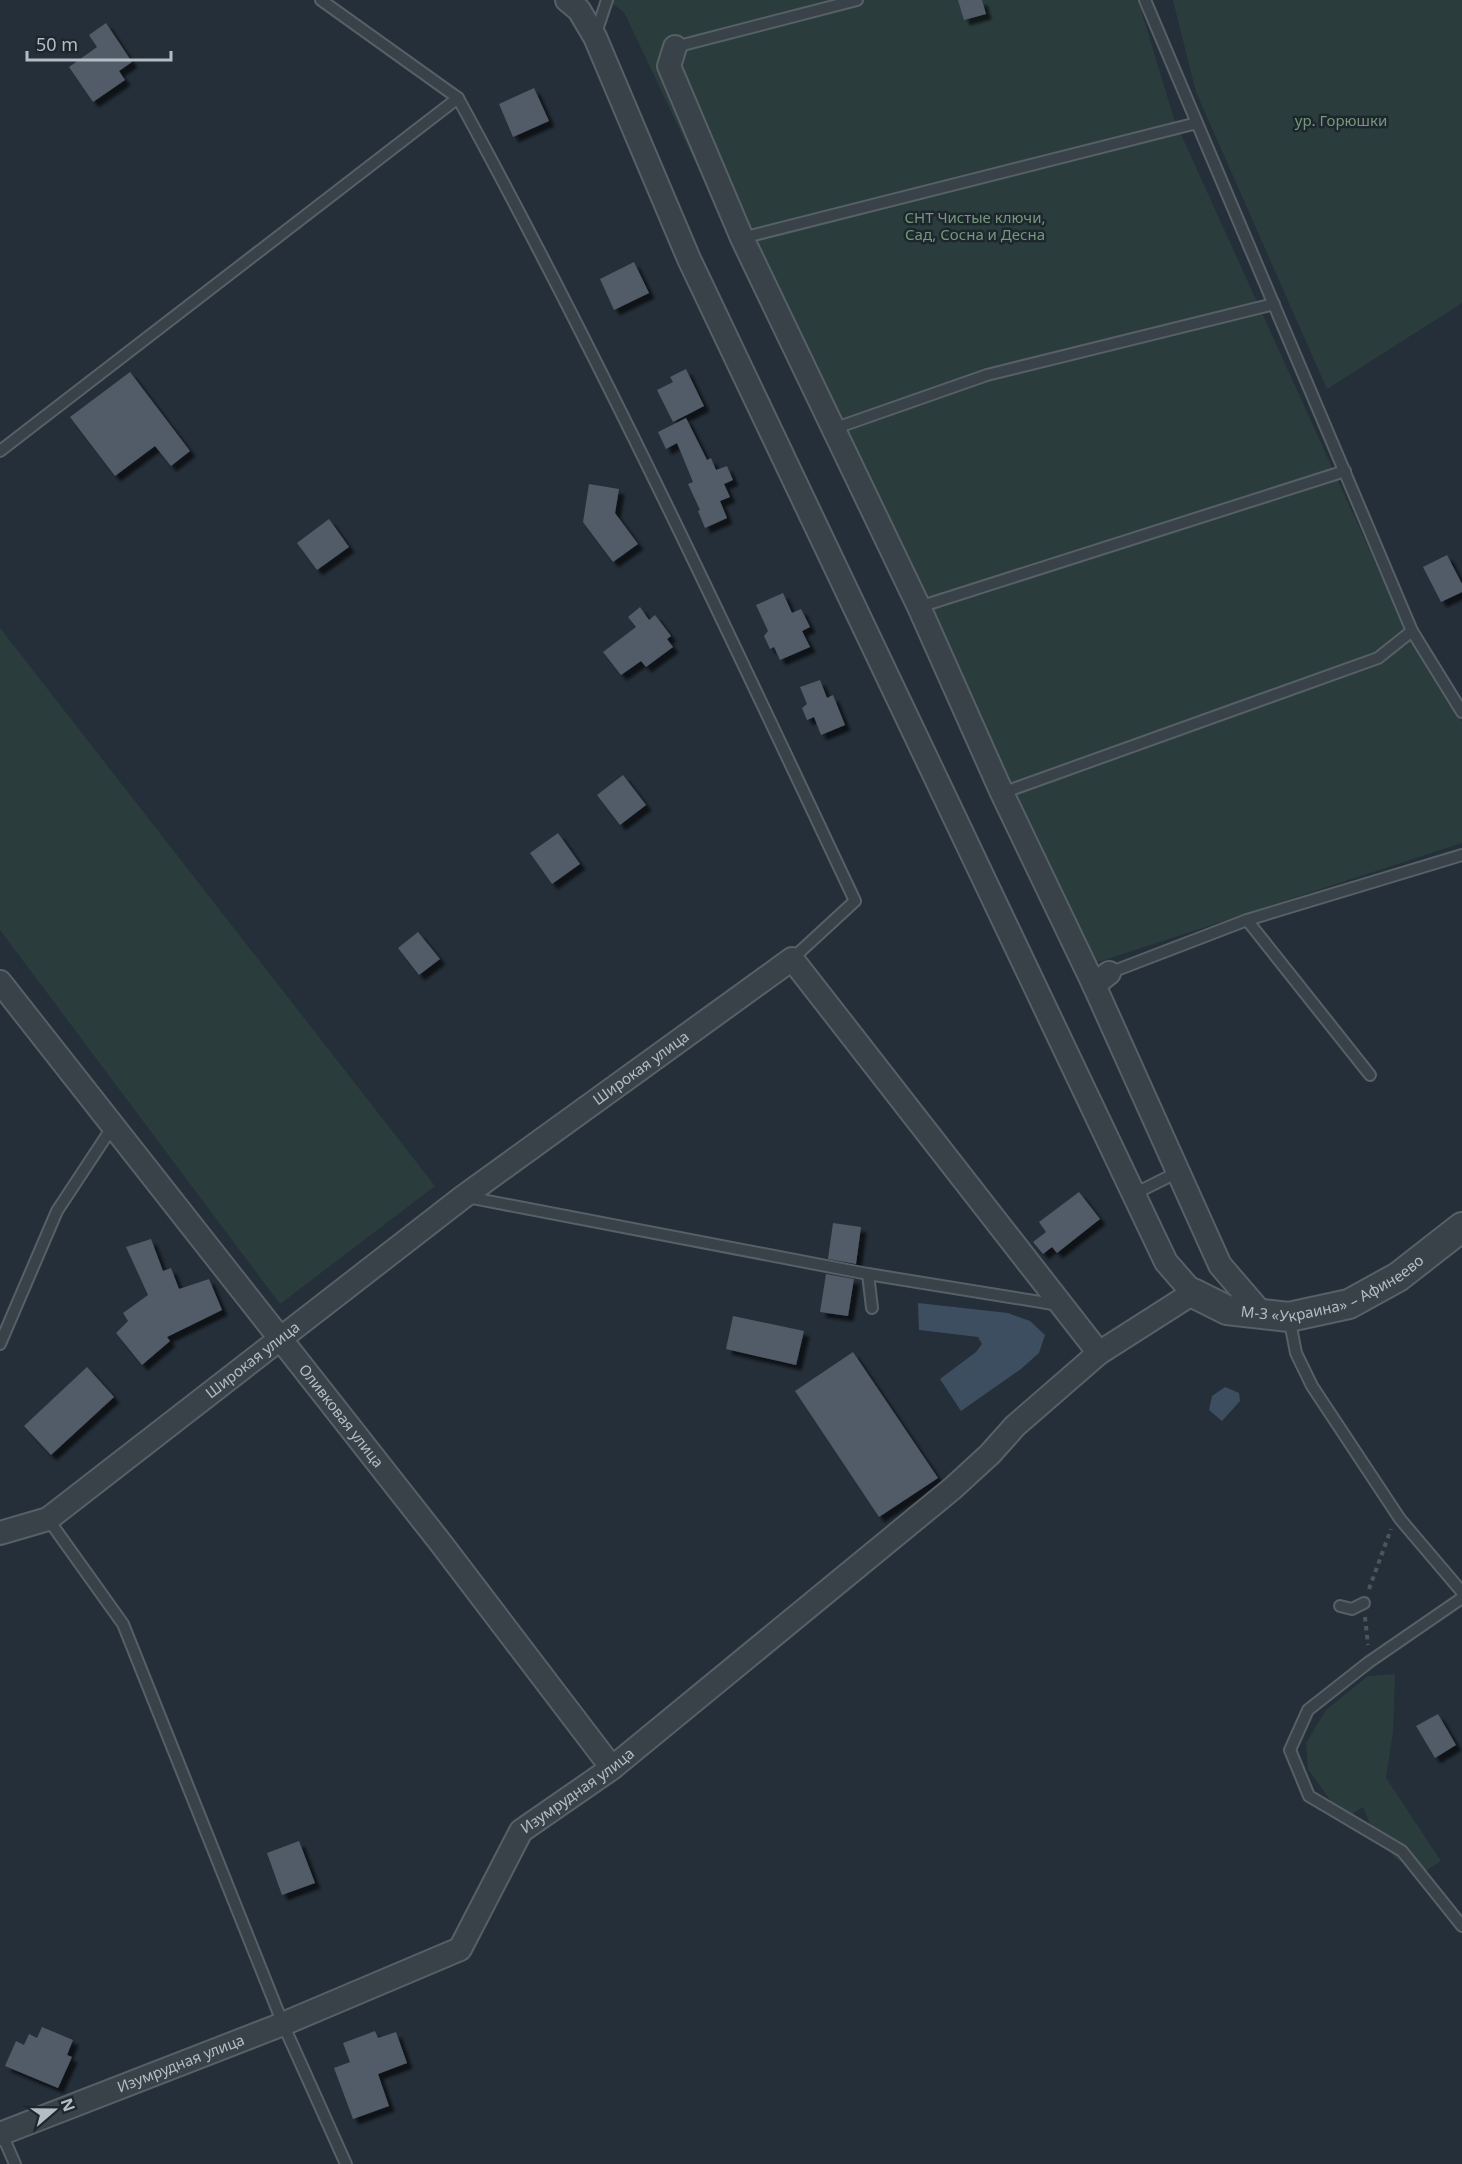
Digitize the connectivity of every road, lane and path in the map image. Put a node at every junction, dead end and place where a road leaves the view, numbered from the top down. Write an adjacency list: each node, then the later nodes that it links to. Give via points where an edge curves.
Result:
1 (321, 0): 8 (lane)
2 (567, 0): 6 (street, via 579,10)
3 (607, 0): 6 (lane)
4 (857, 0): 7 (lane)
5 (1145, 0): 9 (lane)
6 (595, 37): 27 (street, via 689,259)
7 (675, 47): 10 (street, via 669,66)
8 (459, 98): 13 (lane); 21 (lane, via 614,399 855,901)
9 (1197, 123): 10 (lane); 11 (lane)
10 (742, 238): 12 (street)
11 (1274, 304): 12 (lane, via 987,375); 14 (lane)
12 (832, 429): 15 (street)
13 (0, 452)
14 (1345, 471): 15 (lane); 16 (lane)
15 (919, 607): 18 (street)
16 (1413, 632): 17 (lane); 18 (lane, via 1378,658)
17 (1462, 712)
18 (1002, 793): 22 (street)
19 (1462, 855): 20 (lane)
20 (1246, 920): 22 (lane); 24 (lane)
21 (792, 959): 28 (street, Широкая улица); 32 (street)
22 (1101, 979): 26 (street)
23 (0, 982): 25 (street, Оливковая улица)
24 (1370, 1075)
25 (113, 1126): 35 (street, Оливковая улица); 36 (lane, via 57,1211)
26 (1178, 1172): 27 (lane); 34 (street, via 1220,1265)
27 (1134, 1194): 31 (street, via 1166,1262)
28 (464, 1197): 30 (lane); 35 (street, Широкая улица)
29 (1462, 1227): 34 (street, М-3 «Украина» – Афинеево, via 1398,1277 1349,1304)
30 (868, 1274): 32 (lane); 33 (lane)
31 (1192, 1293): 34 (street, М-3 «Украина» – Афинеево, via 1227,1310); 37 (street)
32 (1062, 1306): 37 (street)
33 (872, 1308)
34 (1276, 1316): 38 (lane, via 1312,1386)
35 (280, 1340): 39 (street, Широкая улица); 46 (street, Оливковая улица)
36 (0, 1344)
37 (1099, 1353): 46 (street, Изумрудная улица, via 1015,1426 953,1488)
38 (1396, 1514): 41 (lane); 43 (path)
39 (48, 1520): 40 (street, Широкая улица); 48 (lane, via 123,1624)
40 (0, 1533)
41 (1462, 1592)
42 (1462, 1598): 45 (lane)
43 (1364, 1603): 44 (lane, via 1352,1610); 45 (path)
44 (1340, 1606)
45 (1370, 1662): 47 (lane, via 1308,1710 1290,1750 1309,1796 1402,1851)
46 (612, 1768): 48 (street, Изумрудная улица, via 521,1831 460,1949)
47 (1462, 1926)
48 (283, 2024): 49 (street, Изумрудная улица); 51 (lane)
49 (1, 2132): 50 (lane)
50 (15, 2164)
51 (346, 2164)

